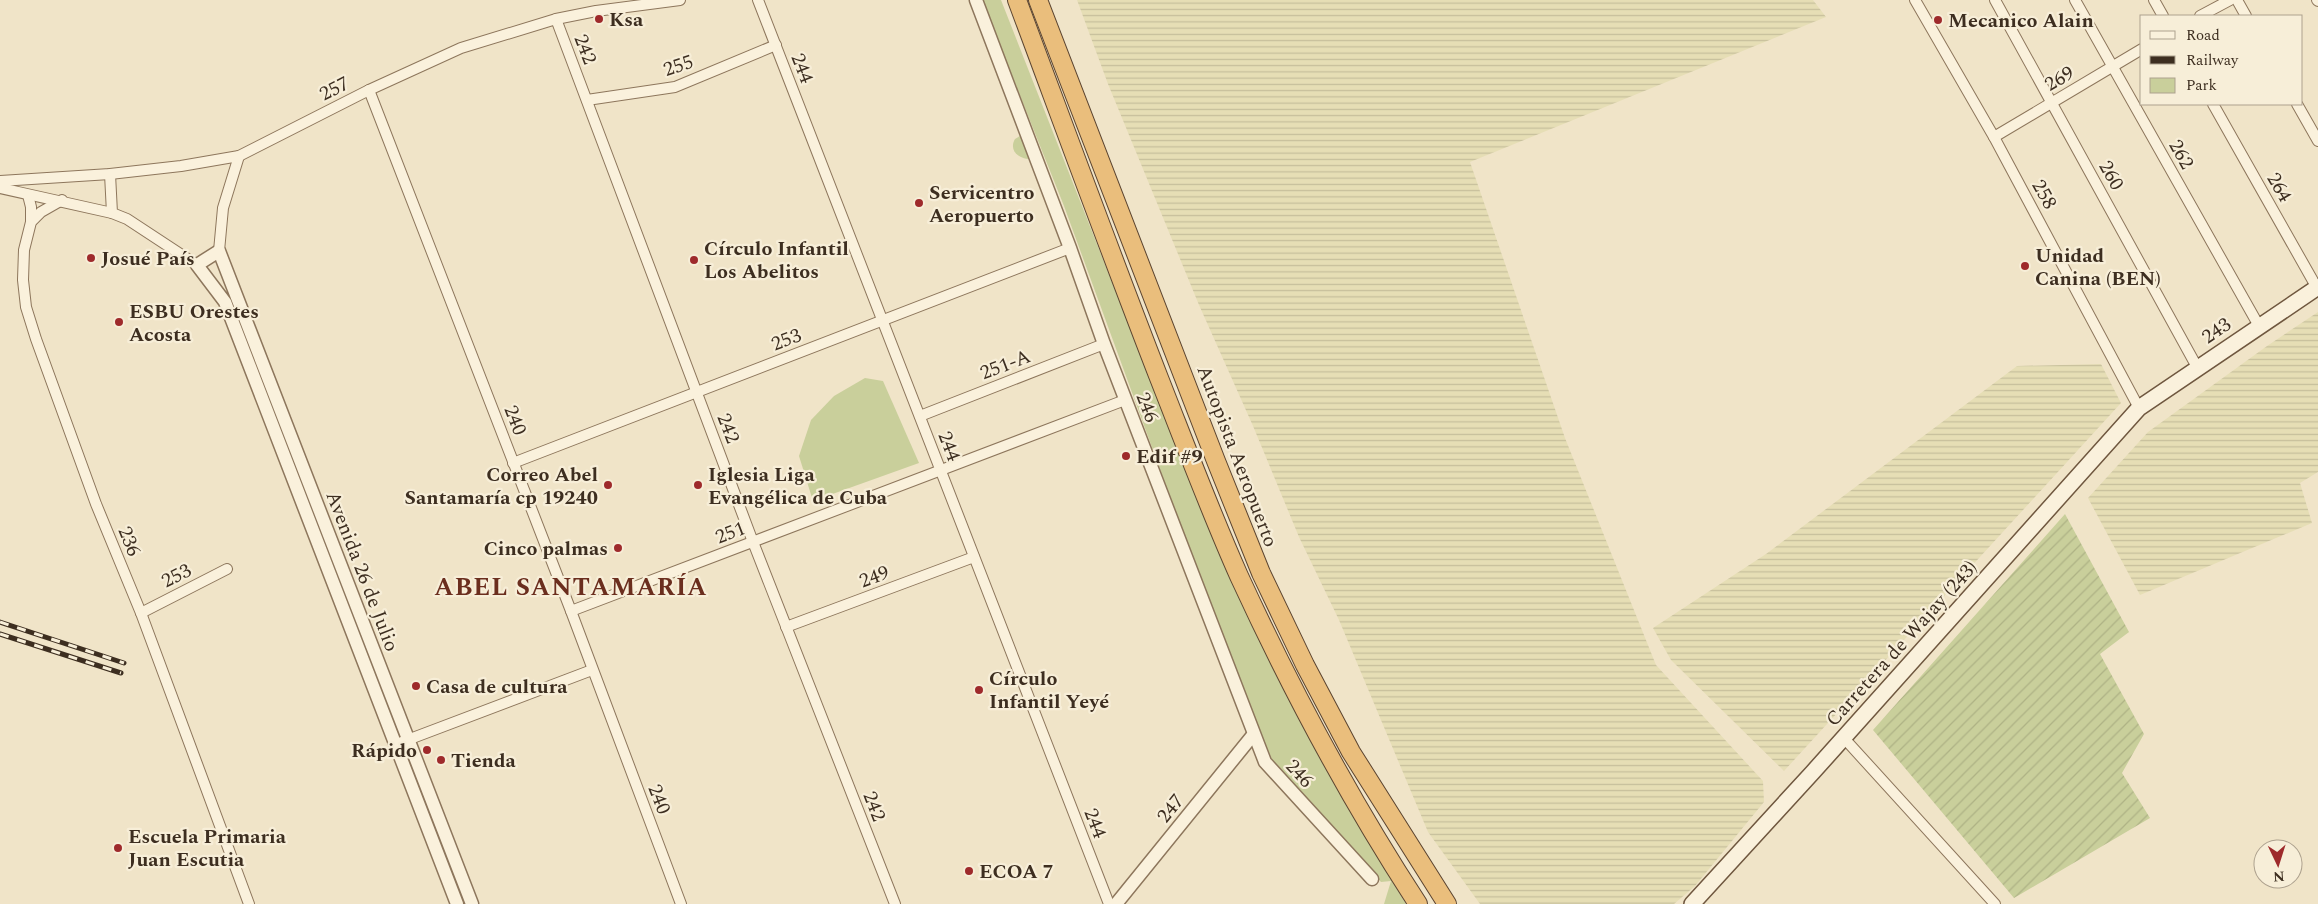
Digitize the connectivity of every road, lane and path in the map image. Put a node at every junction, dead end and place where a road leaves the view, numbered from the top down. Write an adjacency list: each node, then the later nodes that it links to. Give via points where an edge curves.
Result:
1 (680, 0): 15 (street, 257)
2 (758, 0): 16 (street, 244)
3 (976, 0): 34 (street, 246)
4 (1016, 0): 67 (highway, via 1194,469 1238,574 1333,761)
5 (1038, 0): 68 (highway, Autopista Aeropuerto, via 1261,574 1351,752)
6 (1915, 0): 24 (street, 258)
7 (1995, 0): 21 (street, 260)
8 (2075, 0): 18 (street, 262)
9 (2154, 0): 12 (street)
10 (2230, 0): 13 (street)
11 (2237, 0): 14 (street)
12 (2162, 15)
13 (2202, 15)
14 (2245, 15)
15 (556, 19): 19 (street, 257, via 461,48); 20 (street, 242)
16 (776, 45): 20 (street, 255, via 675,87); 38 (street, 244)
17 (2140, 50): 18 (street, 269)
18 (2113, 67): 21 (street, 269); 39 (street, 262)
19 (369, 90): 26 (street, 257); 46 (street, 240)
20 (587, 100): 42 (street, 242)
21 (2052, 102): 24 (street, 269); 41 (street, 260)
22 (2214, 105): 37 (street, 264)
23 (2298, 105): 25 (street)
24 (1994, 137): 44 (street, 258)
25 (2318, 141)
26 (239, 156): 27 (street, 257); 35 (street, Avenida 26 de Julio, via 223,208)
27 (110, 174): 28 (street, 257); 32 (street)
28 (0, 181)
29 (0, 188): 30 (street)
30 (28, 195): 31 (street); 33 (street, 236)
31 (62, 200): 32 (street, Avenida 26 de Julio); 33 (street)
32 (112, 213): 36 (street, Avenida 26 de Julio)
33 (31, 222): 53 (street, 236, via 24,250 26,307 96,504)
34 (1070, 248): 38 (street, 253); 40 (street, 246)
35 (219, 251): 36 (street); 48 (street, Avenida 26 de Julio)
36 (197, 265): 48 (street, Avenida 26 de Julio, via 225,302)
37 (2317, 287): 39 (main road, 243)
38 (883, 321): 42 (street, 253); 45 (street, 244)
39 (2258, 326): 41 (main road, 243)
40 (1104, 344): 43 (street, 246); 45 (street, 251-A)
41 (2197, 366): 44 (main road, 243)
42 (697, 392): 46 (street, 253); 49 (street, 242)
43 (1125, 400): 47 (street, 251); 56 (street, 246)
44 (2139, 408): 57 (main road, Carretera de Wajay (243))
45 (920, 416): 47 (street, 244)
46 (513, 463): 52 (street, 240)
47 (941, 470): 49 (street, 251); 50 (street, 244)
48 (322, 533): 58 (street, Avenida 26 de Julio)
49 (753, 542): 52 (street, 251); 54 (street, 242)
50 (974, 557): 54 (street, 249); 65 (street, 244)
51 (227, 569): 53 (street, 253)
52 (571, 611): 55 (street, 240)
53 (141, 613): 60 (street, 236)
54 (786, 627): 64 (street, 242)
55 (592, 670): 58 (street); 63 (street, 240)
56 (1253, 735): 59 (street, 246, via 1265,762); 66 (street, 247)
57 (1843, 737): 69 (main road, Carretera de Wajay (243)); 70 (street)
58 (403, 742): 61 (street, Avenida 26 de Julio); 62 (street, Avenida 26 de Julio)
59 (1372, 878)
60 (249, 904)
61 (458, 904)
62 (472, 904)
63 (682, 904)
64 (895, 904)
65 (1109, 904)
66 (1116, 904)
67 (1418, 904)
68 (1447, 904)
69 (1692, 904)
70 (1995, 904)

